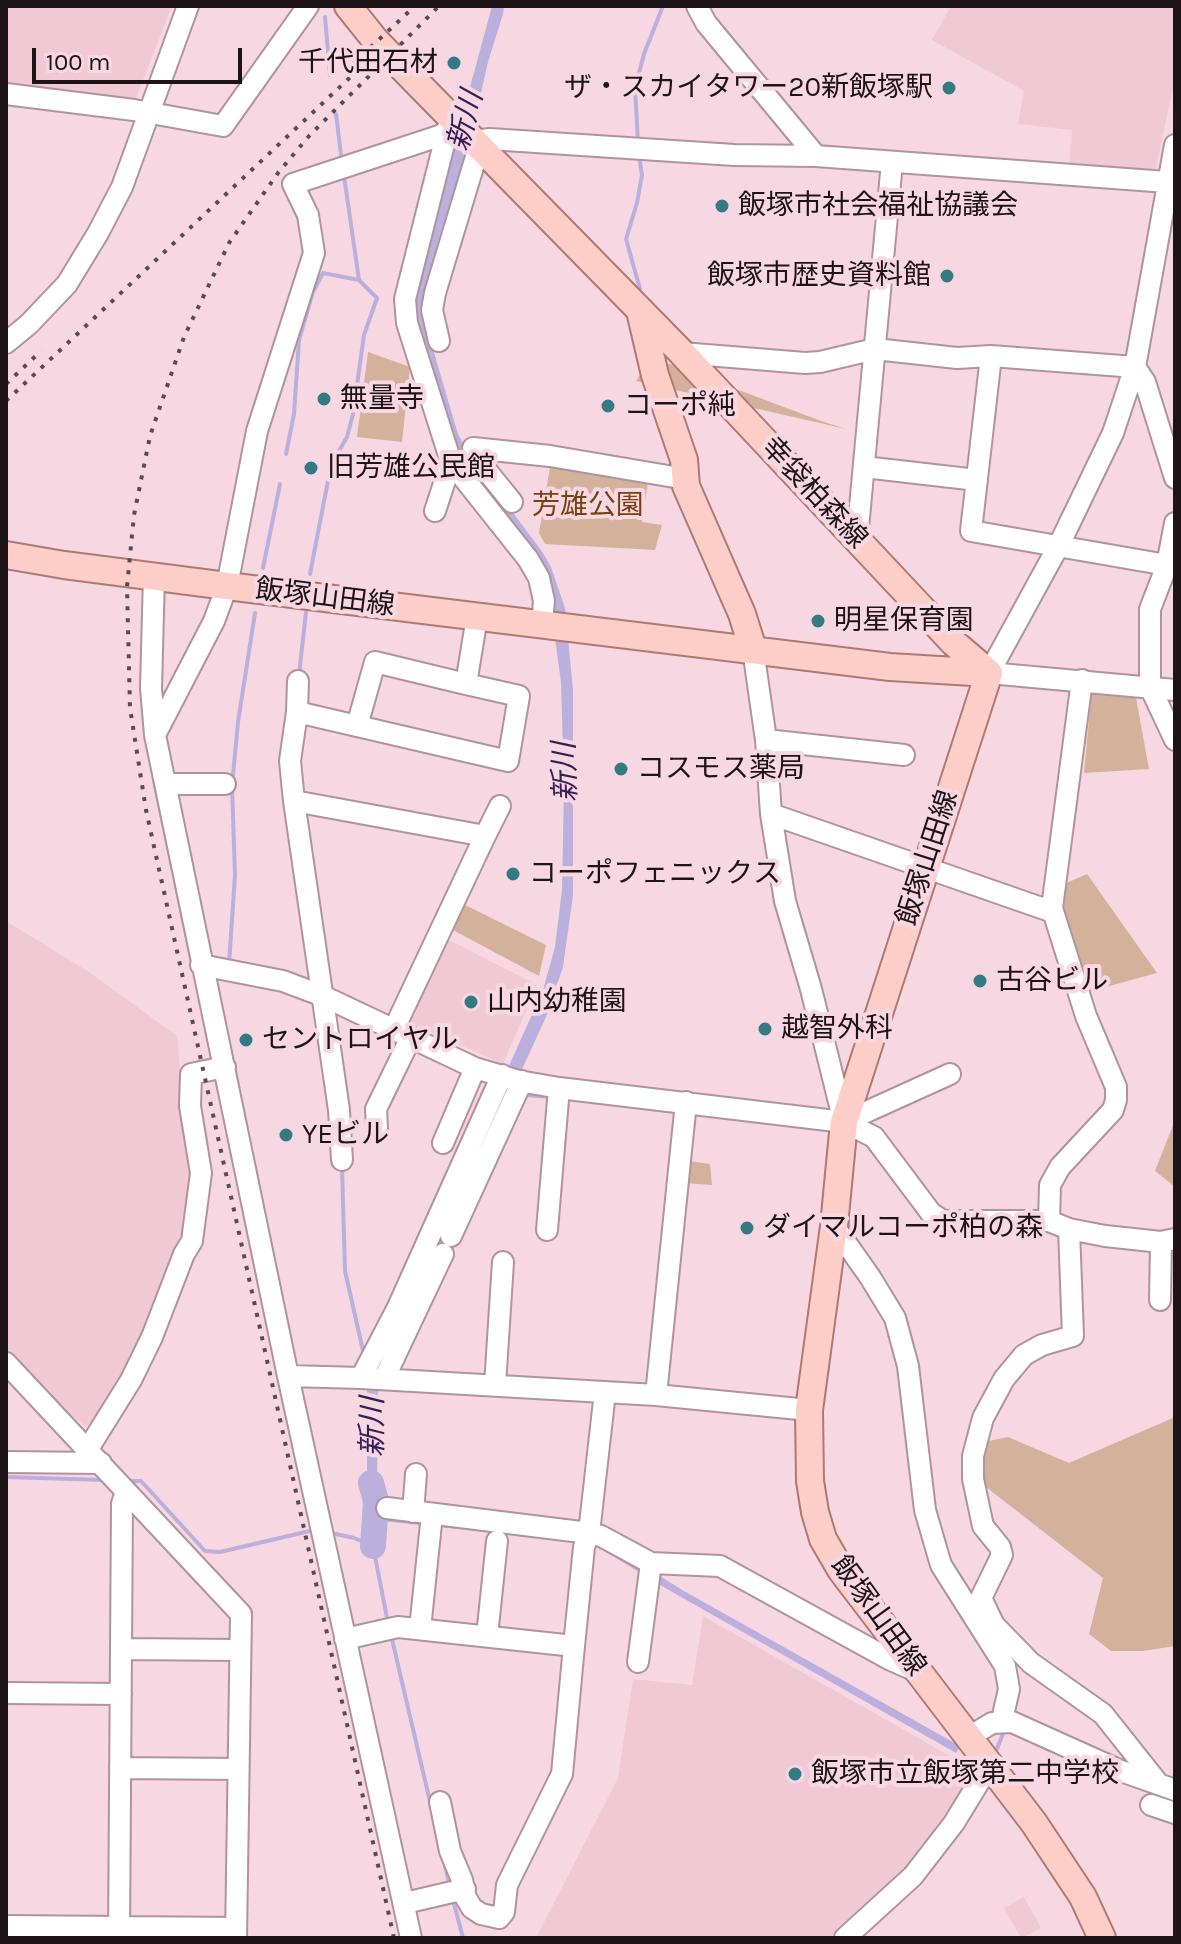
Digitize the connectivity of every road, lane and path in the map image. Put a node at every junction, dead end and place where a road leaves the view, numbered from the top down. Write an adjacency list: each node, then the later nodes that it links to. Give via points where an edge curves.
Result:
1 (188, 6): 6 (street)
2 (308, 6): 6 (street, via 223,126)
3 (348, 6): 7 (main road, 幸袋柏森線)
4 (700, 9): 9 (street)
5 (6, 94): 6 (street)
6 (150, 113): 14 (street, via 122,187 67,284)
7 (462, 134): 9 (street, via 734,155); 12 (main road, 幸袋柏森線); 13 (street, via 432,310); 19 (street, via 405,310 424,385); 32 (street, via 293,184 308,215 314,253 257,431)
8 (1175, 145): 11 (street)
9 (816, 156): 10 (street)
10 (892, 162): 11 (street); 15 (street)
11 (1167, 182): 18 (street)
12 (640, 311): 16 (main road, 幸袋柏森線); 22 (main road)
13 (439, 341)
14 (6, 343)
15 (875, 349): 16 (street, via 805,363); 17 (street, via 957,358); 20 (street)
16 (682, 353): 27 (main road, 幸袋柏森線)
17 (991, 356): 18 (street); 23 (street)
18 (1135, 367): 21 (street, via 1145,382); 28 (street, via 1113,433)
19 (465, 460): 22 (street, via 550,456); 24 (street, via 482,465); 25 (street); 34 (street, via 539,578)
20 (864, 467): 23 (street); 27 (street)
21 (1175, 478)
22 (686, 479): 35 (main road)
23 (977, 480): 28 (street, via 971,531)
24 (512, 502)
25 (435, 511)
26 (1175, 523): 30 (street)
27 (857, 539): 36 (main road, 幸袋柏森線)
28 (1059, 545): 30 (street); 36 (street)
29 (6, 555): 31 (main road, 飯塚山田線)
30 (1167, 565): 40 (street, via 1150,609)
31 (154, 576): 32 (main road, 飯塚山田線); 44 (street)
32 (227, 586): 33 (main road, 飯塚山田線); 44 (street)
33 (477, 617): 34 (main road, 飯塚山田線); 39 (street)
34 (553, 625): 35 (main road, 飯塚山田線)
35 (753, 649): 36 (main road, 飯塚山田線, via 890,667); 45 (street)
36 (989, 673): 37 (street); 54 (main road, 飯塚山田線)
37 (1082, 680): 40 (street); 55 (street)
38 (298, 681): 42 (street)
39 (466, 684): 43 (street, via 375,662); 43 (street, via 519,696 508,761)
40 (1150, 687): 41 (street); 46 (street)
41 (1175, 690)
42 (297, 712): 43 (street); 50 (street, via 290,761)
43 (357, 726)
44 (155, 735): 48 (street)
45 (771, 740): 47 (street); 52 (street)
46 (1175, 740)
47 (904, 755)
48 (165, 784): 49 (street); 56 (street)
49 (225, 784)
50 (294, 801): 53 (street); 57 (street)
51 (500, 806): 53 (street)
52 (778, 817): 54 (street); 65 (street, via 785,901)
53 (485, 836): 58 (street)
54 (925, 867): 55 (street); 65 (main road, 飯塚山田線)
55 (1053, 912): 69 (street, via 1086,1016 1116,1087 1116,1100 1050,1185)
56 (201, 965): 57 (street, via 283,981); 59 (street)
57 (323, 996): 58 (street); 68 (street)
58 (402, 1033): 60 (street); 66 (street, via 376,1109)
59 (219, 1068): 77 (street); 83 (street, via 191,1074 190,1106 201,1173 192,1241)
60 (475, 1068): 62 (street); 67 (street)
61 (950, 1074): 65 (street)
62 (512, 1078): 63 (street); 78 (street, via 398,1307); 78 (street, via 447,1245)
63 (559, 1088): 64 (street); 72 (street)
64 (686, 1102): 65 (street); 81 (street)
65 (844, 1122): 69 (street, via 874,1137 938,1219); 70 (main road, 飯塚山田線)
66 (377, 1128)
67 (443, 1143)
68 (342, 1160)
69 (1049, 1221): 71 (street)
70 (834, 1226): 82 (main road, 飯塚山田線); 92 (street, via 895,1318 908,1366 925,1510 941,1565 957,1593)
71 (1069, 1229): 73 (street); 92 (street, via 1073,1336 1024,1355 1004,1379 983,1418 973,1456 983,1526 1002,1555 981,1598)
72 (547, 1230)
73 (1168, 1241): 75 (street)
74 (503, 1262): 79 (street)
75 (1160, 1300)
76 (6, 1363): 83 (street)
77 (288, 1376): 78 (street); 95 (street)
78 (373, 1379): 79 (street)
79 (495, 1385): 80 (street)
80 (605, 1392): 81 (street); 89 (street)
81 (656, 1395): 82 (street)
82 (809, 1410): 100 (main road, 飯塚山田線, via 810,1481 823,1539)
83 (94, 1456): 84 (street); 86 (street)
84 (6, 1462)
85 (416, 1474): 88 (street)
86 (126, 1491): 97 (street); 98 (street, via 241,1614)
87 (387, 1508): 88 (street)
88 (427, 1517): 89 (street); 93 (street)
89 (587, 1538): 91 (street, via 601,1536); 96 (street)
90 (497, 1541): 94 (street)
91 (650, 1570): 99 (street); 100 (street, via 720,1566)
92 (989, 1628): 103 (street, via 1009,1678); 108 (street, via 1103,1714)
93 (420, 1629): 94 (street); 95 (street)
94 (487, 1636): 96 (street)
95 (345, 1639): 113 (street)
96 (574, 1646): 112 (street, via 562,1774 507,1885 504,1912 499,1918 481,1914)
97 (121, 1649): 98 (street); 102 (street)
98 (240, 1650): 107 (street)
99 (638, 1662)
100 (916, 1671): 104 (main road, 飯塚山田線)
101 (6, 1693): 102 (street)
102 (121, 1694): 106 (street)
103 (1002, 1720): 104 (street); 108 (street)
104 (969, 1737): 105 (main road, 飯塚山田線)
105 (990, 1764): 118 (street, via 913,1876); 119 (main road, 飯塚山田線, via 1069,1874)
106 (120, 1768): 107 (street); 115 (street)
107 (238, 1769): 116 (street)
108 (1166, 1786)
109 (440, 1802): 112 (street)
110 (1151, 1805): 111 (street)
111 (1175, 1813)
112 (455, 1891): 113 (street)
113 (405, 1903): 117 (street)
114 (6, 1926): 115 (street)
115 (119, 1933): 116 (street)
116 (236, 1933)
117 (411, 1938)
118 (845, 1938)
119 (1102, 1938)

